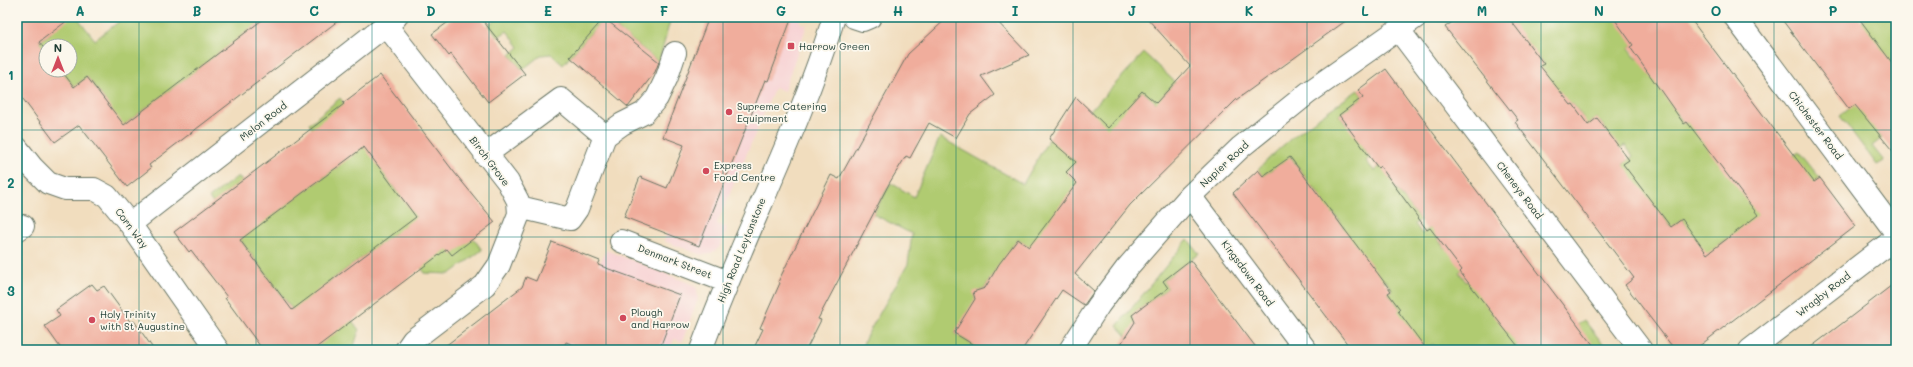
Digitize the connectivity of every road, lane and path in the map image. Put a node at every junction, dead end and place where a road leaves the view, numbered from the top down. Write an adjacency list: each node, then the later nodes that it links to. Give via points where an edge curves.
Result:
1 (834, 17): 17 (street, High Road Leytonstone, via 820,65)
2 (854, 17): 3 (street, via 863,20)
3 (870, 17)
4 (1735, 17): 14 (street, Chichester Road)
5 (391, 21): 10 (street, Birch Grove); 13 (street, Melon Road)
6 (1407, 23): 11 (street, Napier Road, via 1308,94 1247,142); 23 (street, Cheneys Road)
7 (675, 53): 8 (street, via 657,98 644,113)
8 (606, 136): 10 (street, via 561,99); 12 (street, via 577,209 570,219)
9 (17, 148): 13 (street, Corn Way, via 48,183 65,188 94,189 108,196)
10 (485, 154): 12 (street, Birch Grove, via 508,182)
11 (1190, 196): 21 (street, Napier Road, via 1098,305); 22 (street, Kingsdown Road)
12 (519, 207): 19 (street, via 517,220 499,265 485,285 413,340)
13 (130, 224): 18 (street, Corn Way)
14 (1896, 233)
15 (1896, 238): 24 (street, Wragby Road)
16 (621, 241): 17 (street, Denmark Street)
17 (728, 282): 20 (street, High Road Leytonstone)
18 (218, 350)
19 (406, 350)
20 (701, 350)
21 (1070, 350)
22 (1306, 350)
23 (1641, 350)
24 (1750, 350)

